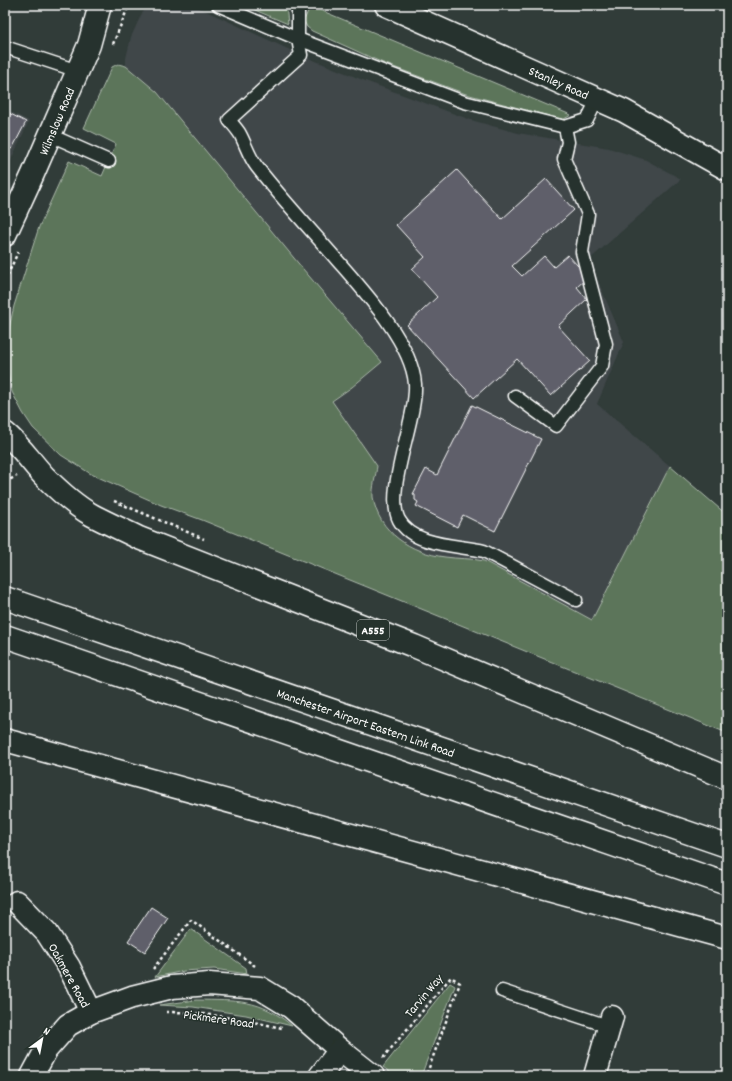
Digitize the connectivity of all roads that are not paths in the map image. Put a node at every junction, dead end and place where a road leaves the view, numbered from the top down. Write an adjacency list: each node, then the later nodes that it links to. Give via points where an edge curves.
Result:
1 (100, 5): 7 (main road, Wilmslow Road, via 89,45)
2 (218, 5): 5 (lane)
3 (298, 5): 5 (lane)
4 (386, 5): 8 (main road, Stanley Road)
5 (298, 39): 9 (lane, via 464,102); 17 (lane, via 301,55 229,120 239,133 255,165 374,302 407,357 415,384 395,494 399,520 407,531 438,544 484,551)
6 (5, 47): 7 (lane)
7 (78, 71): 10 (main road, Wilmslow Road)
8 (598, 100): 9 (lane, via 587,120); 12 (main road, Stanley Road, via 624,111)
9 (565, 127): 14 (lane, via 568,142 564,159 588,214 582,252 606,344 602,366 556,426)
10 (50, 135): 11 (lane); 13 (main road, Wilmslow Road)
11 (109, 161)
12 (727, 169)
13 (5, 236)
14 (515, 396)
15 (5, 433): 20 (main road, A555, via 44,476 74,503 138,538 414,646)
16 (5, 598): 21 (main road, Manchester Airport Eastern Link Road)
17 (576, 600)
18 (5, 636): 22 (main road)
19 (5, 740): 24 (main road)
20 (727, 778)
21 (727, 846)
22 (727, 884)
23 (17, 902): 26 (main road, Oakmere Road, via 50,939 69,967)
24 (727, 938)
25 (502, 992): 27 (lane)
26 (91, 1012): 28 (main road, Pickmere Road, via 132,997 172,987 209,984 260,988 291,1007); 30 (main road, Pickmere Road, via 68,1025 46,1050)
27 (610, 1021): 32 (main road)
28 (340, 1050): 29 (main road, Pickmere Road); 31 (main road)
29 (371, 1075)
30 (32, 1076)
31 (320, 1076)
32 (595, 1076)

